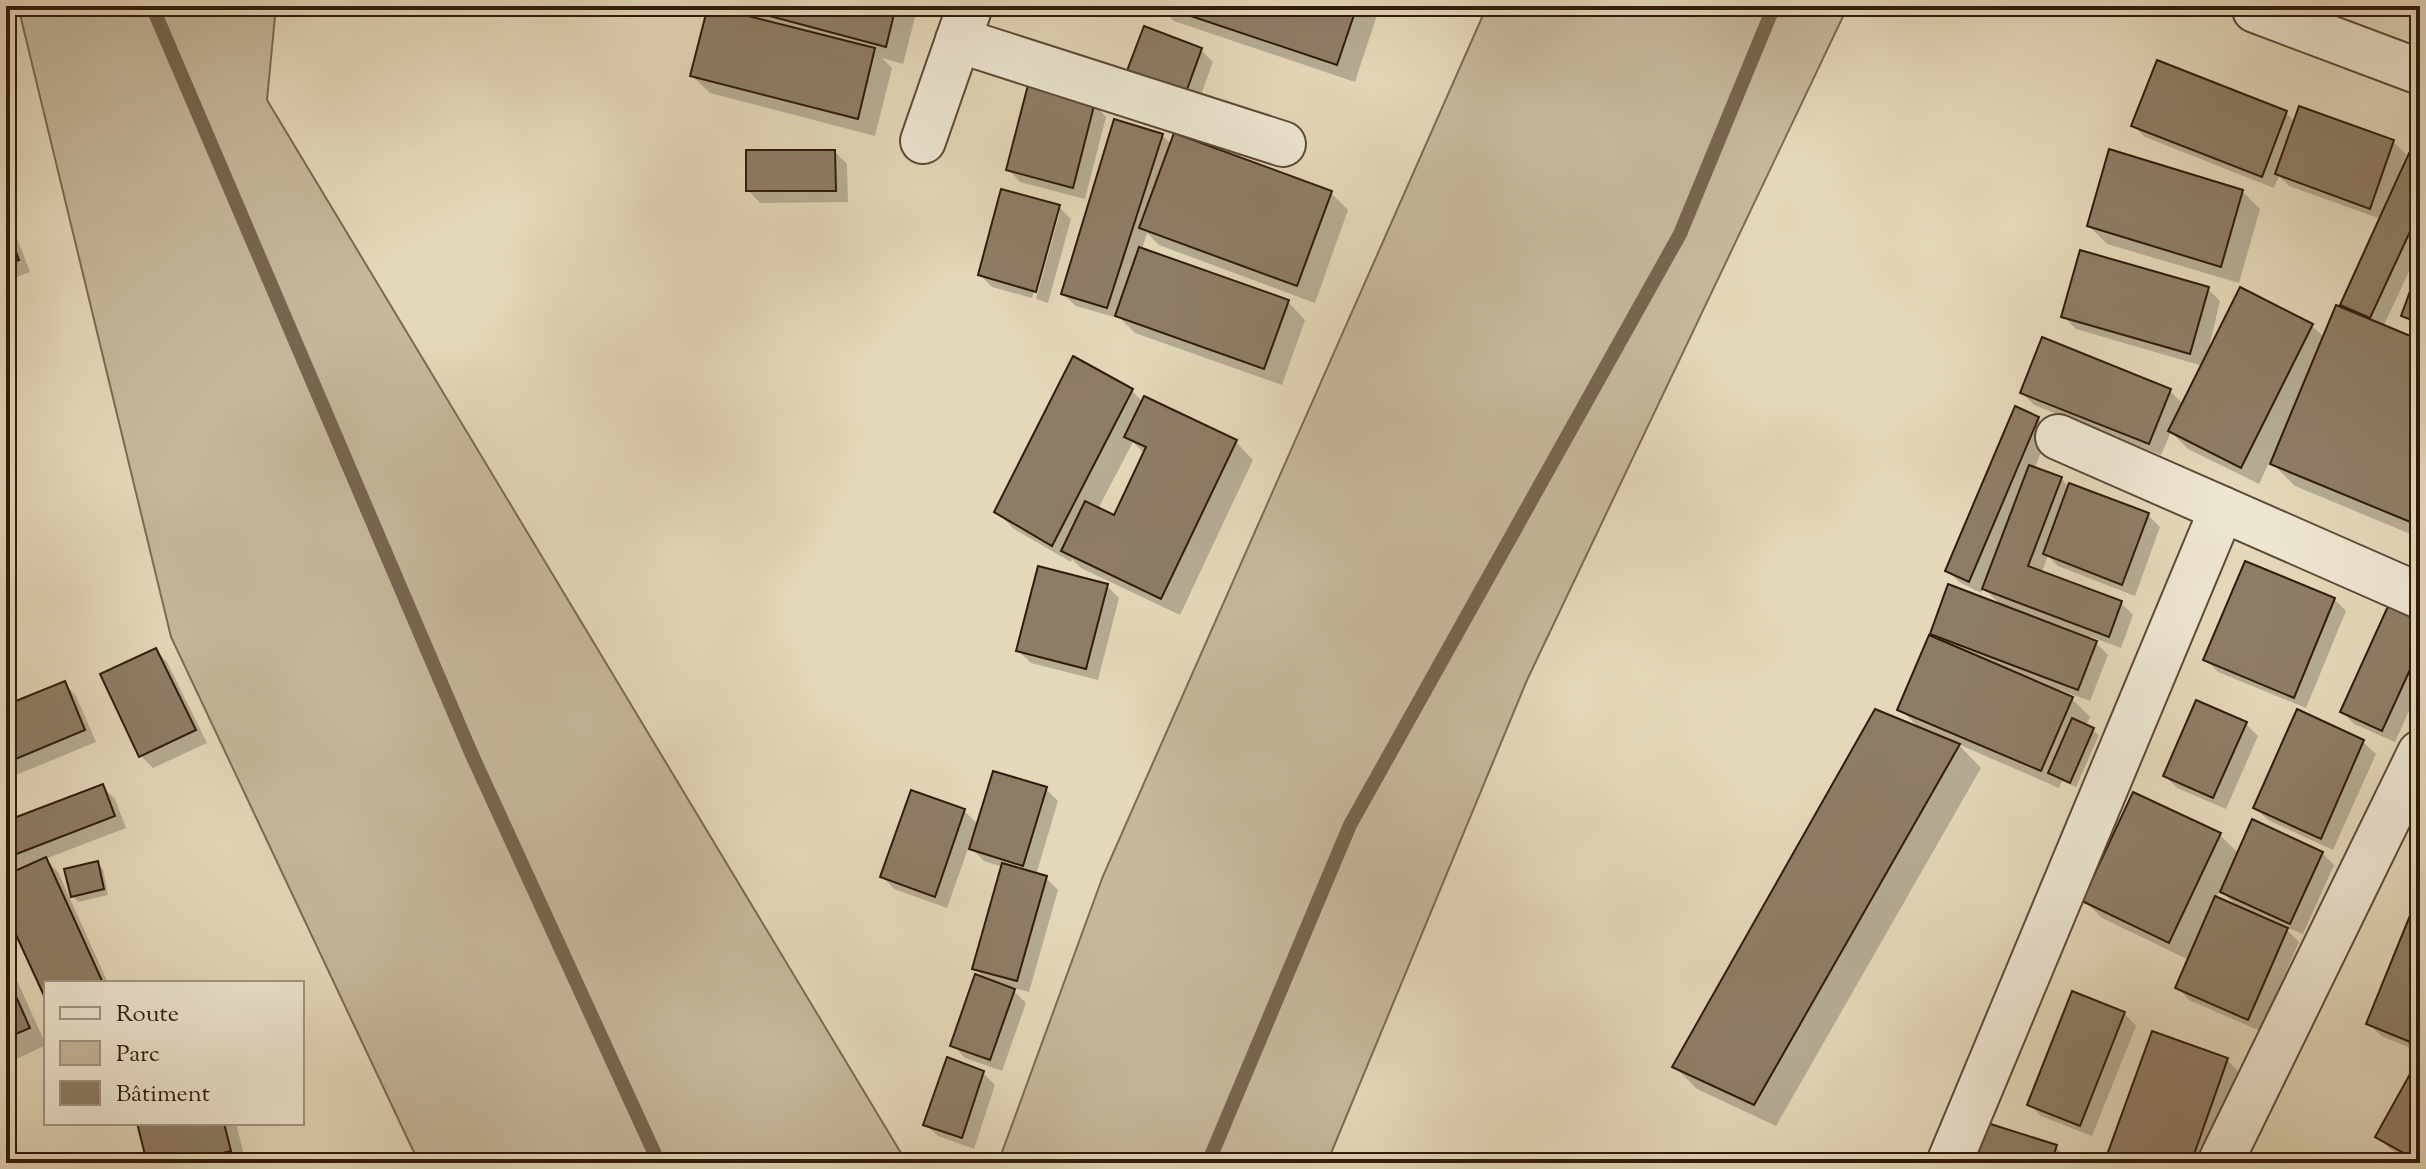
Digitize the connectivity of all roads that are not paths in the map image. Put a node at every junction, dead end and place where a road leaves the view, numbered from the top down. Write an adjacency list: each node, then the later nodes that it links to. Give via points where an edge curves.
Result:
1 (2255, 10): 3 (street)
2 (964, 23): 4 (street); 5 (street)
3 (2420, 72)
4 (923, 141)
5 (1283, 144)
6 (2058, 437): 7 (street)
7 (2222, 509): 8 (street); 10 (street)
8 (2420, 596)
9 (2420, 753): 11 (street)
10 (1949, 1163)
11 (2220, 1163)

